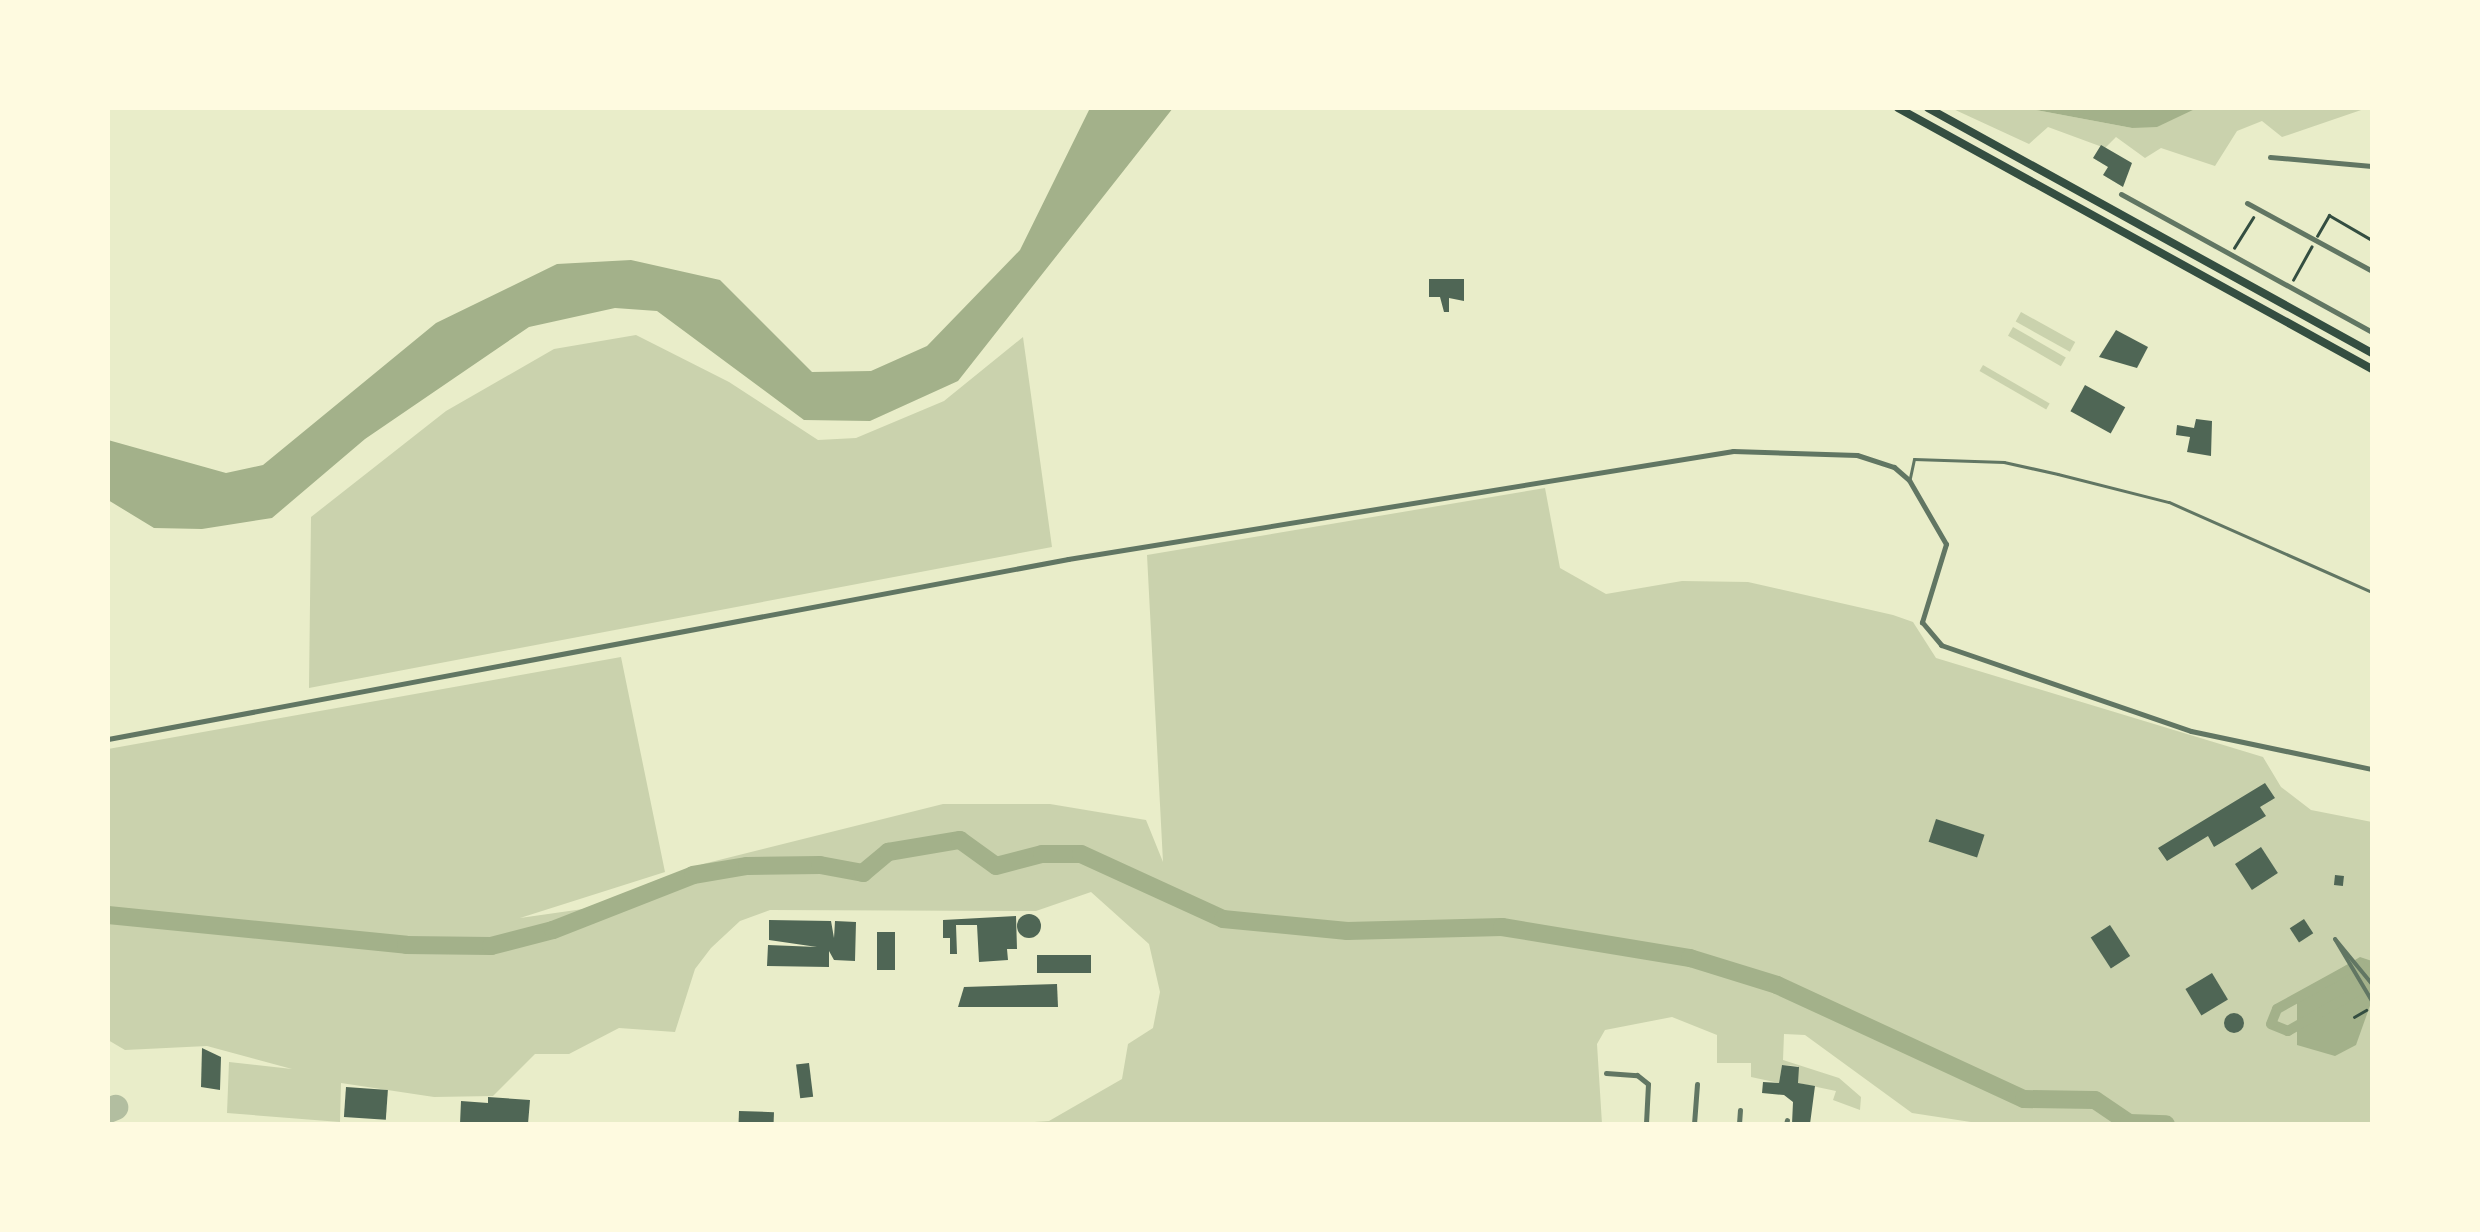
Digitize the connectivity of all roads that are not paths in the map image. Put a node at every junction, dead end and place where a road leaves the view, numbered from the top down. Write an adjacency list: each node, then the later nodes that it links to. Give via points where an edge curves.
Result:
1 (1898, 108): 10 (highway)
2 (1928, 108): 9 (highway)
3 (2270, 156): 4 (street)
4 (2372, 166)
5 (2121, 194): 8 (street)
6 (2247, 203): 7 (street)
7 (2372, 271)
8 (2372, 332)
9 (2372, 353)
10 (2372, 369)
11 (1910, 480): 12 (lane, via 1914,459 2004,462 2058,474 2168,502); 13 (street, via 1878,461 1733,451 1360,508); 14 (street, via 1946,544 1922,622 1941,644 2191,732)
12 (2372, 592)
13 (108, 739)
14 (2372, 769)
15 (2372, 984): 16 (street, via 2335,939)
16 (2372, 1001)
17 (1606, 1073): 20 (street, via 1637,1075 1648,1084)
18 (1697, 1084): 21 (street)
19 (1740, 1110): 22 (street)
20 (1646, 1124)
21 (1694, 1124)
22 (1739, 1124)

